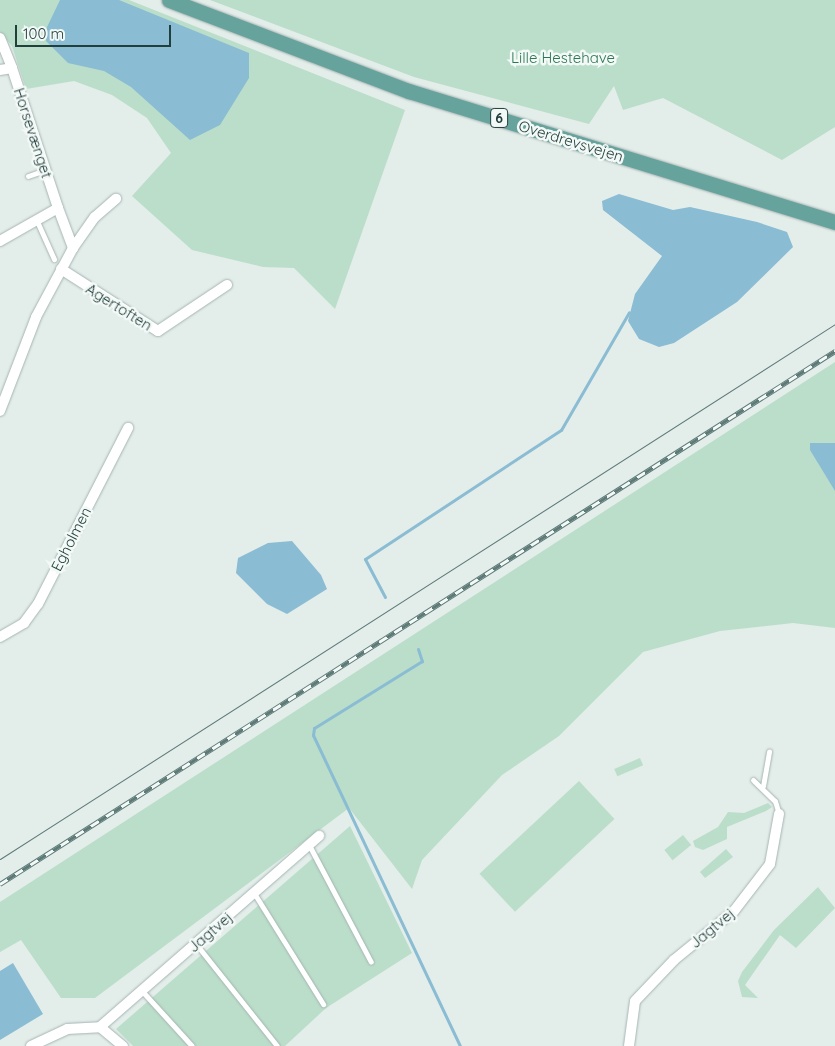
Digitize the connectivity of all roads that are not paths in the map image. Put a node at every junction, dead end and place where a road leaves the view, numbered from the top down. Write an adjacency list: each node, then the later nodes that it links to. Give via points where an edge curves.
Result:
1 (169, 0): 10 (main road, Overdrevsvejen / 6, via 409,91)
2 (0, 38): 3 (street)
3 (12, 68): 4 (street, Horsevænget); 5 (street, Horsevænget)
4 (0, 70)
5 (45, 170): 6 (lane); 8 (street, Horsevænget)
6 (28, 176)
7 (116, 199): 12 (street, via 95,217)
8 (58, 208): 9 (street); 12 (street, Horsevænget)
9 (36, 218): 11 (street); 13 (lane)
10 (835, 222)
11 (0, 241)
12 (73, 248): 14 (street)
13 (54, 259)
14 (61, 269): 15 (street, Agertoften, via 158,331); 16 (street, via 36,317)
15 (227, 285)
16 (0, 411)
17 (128, 428): 18 (street, Egholmen, via 38,604 24,623)
18 (0, 637)
19 (769, 752): 21 (lane)
20 (752, 780): 21 (lane)
21 (763, 786): 22 (lane, Jagtvej)
22 (779, 814): 35 (street, Jagtvej, via 770,864 734,911 674,960 635,1001)
23 (319, 836): 24 (street, Jagtvej)
24 (309, 845): 25 (street, Jagtvej); 27 (lane)
25 (254, 893): 26 (street, Jagtvej); 29 (lane)
26 (196, 944): 28 (street, Jagtvej); 34 (lane)
27 (371, 962)
28 (142, 991): 30 (street, Jagtvej); 33 (lane)
29 (323, 1004)
30 (100, 1027): 31 (street, via 67,1029); 32 (street)
31 (31, 1046)
32 (123, 1046)
33 (192, 1046)
34 (277, 1046)
35 (630, 1046)

